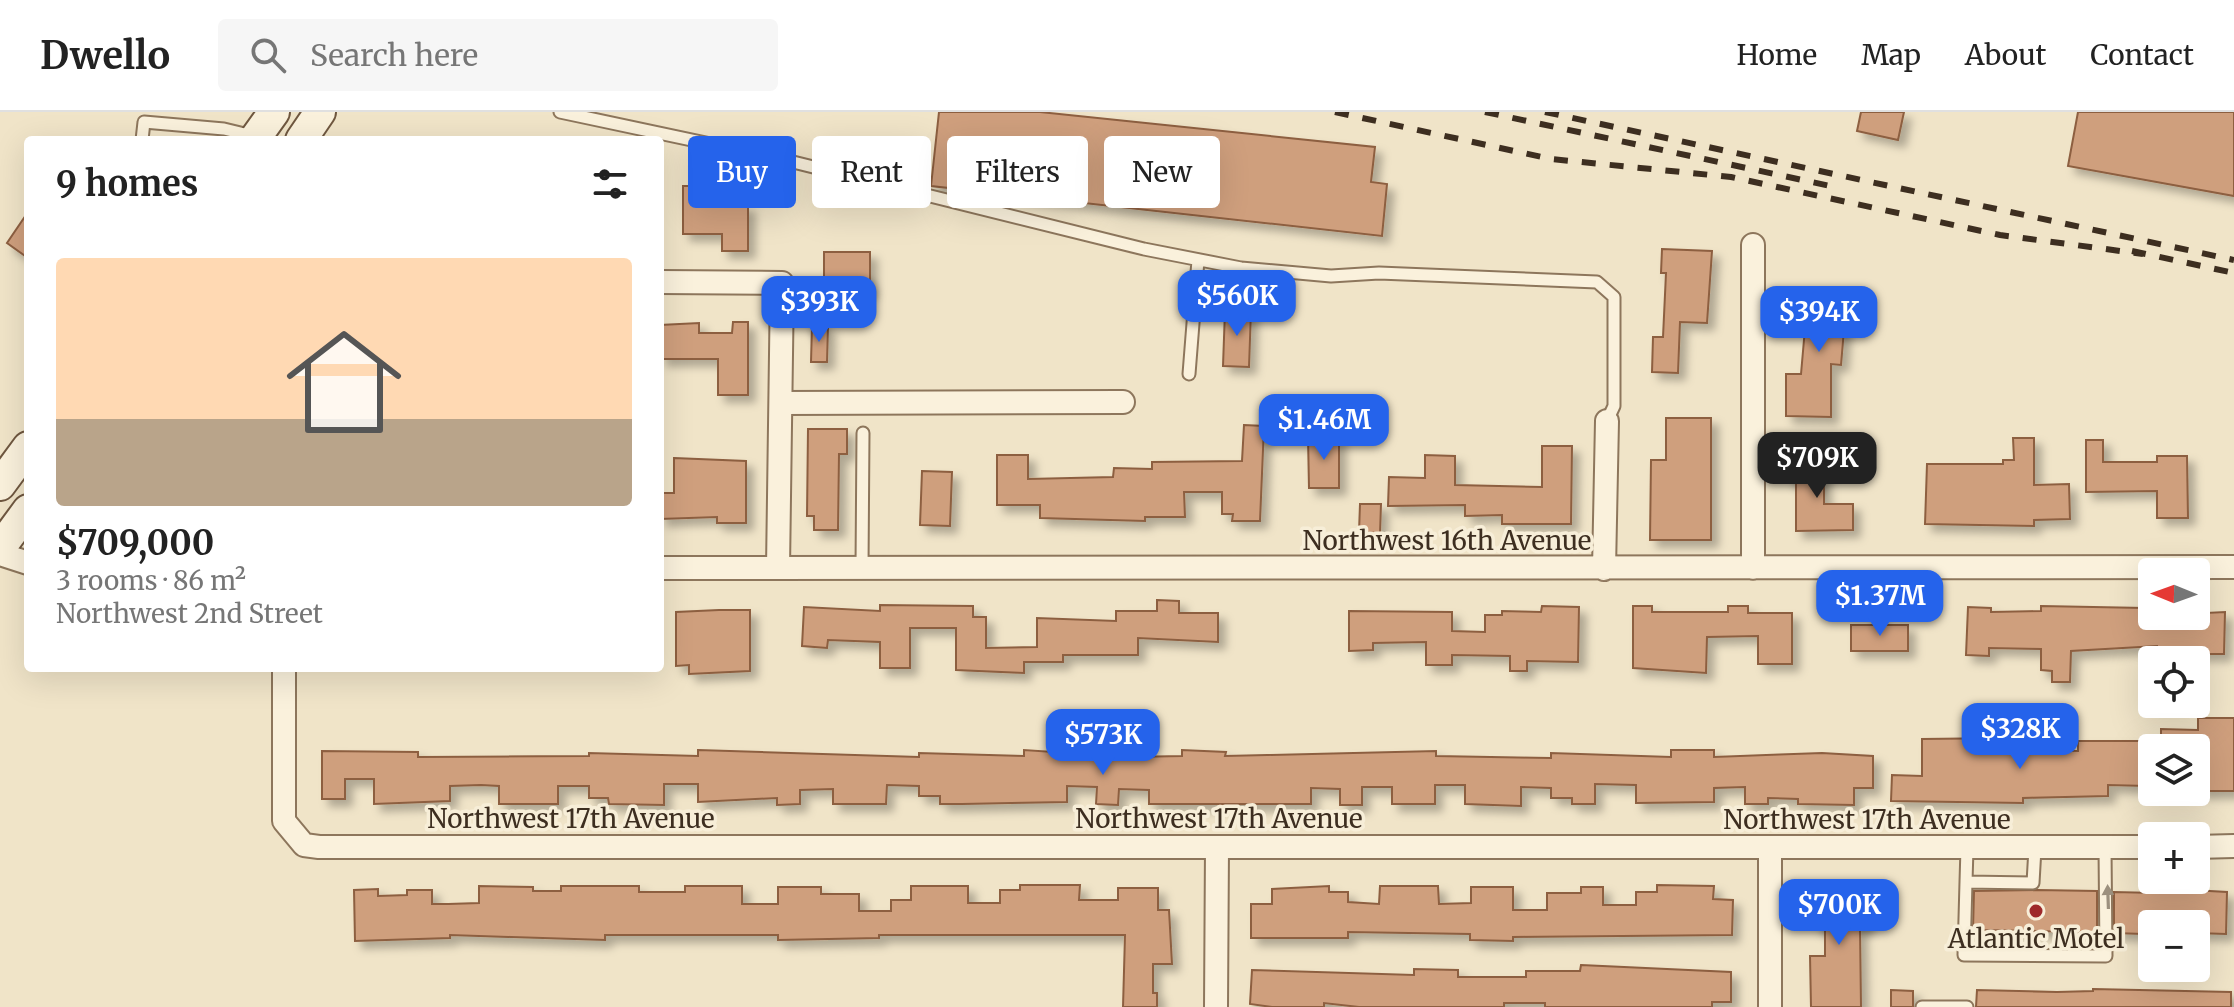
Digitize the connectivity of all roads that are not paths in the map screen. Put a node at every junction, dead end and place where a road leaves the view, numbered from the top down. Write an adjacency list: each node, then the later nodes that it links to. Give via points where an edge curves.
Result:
1 (320, 112): 5 (main road)
2 (560, 112): 7 (lane, via 781,159)
3 (261, 132): 4 (lane, via 144,122)
4 (142, 136)
5 (304, 136)
6 (1753, 245): 23 (street)
7 (1198, 260): 9 (lane); 12 (lane, via 1317,276 1379,273 1597,282 1614,297 1614,406)
8 (664, 282): 11 (street, via 782,283)
9 (1189, 374)
10 (1123, 402): 11 (street)
11 (781, 403): 21 (street)
12 (1607, 421): 24 (street)
13 (863, 433): 22 (lane)
14 (24, 452): 15 (main road)
15 (0, 485)
16 (24, 516): 17 (main road)
17 (0, 551): 18 (street)
18 (24, 561)
19 (2234, 567): 23 (street, Northwest 16th Avenue)
20 (664, 568): 21 (street, Northwest 16th Avenue)
21 (778, 568): 22 (street, Northwest 16th Avenue)
22 (862, 568): 24 (street, Northwest 16th Avenue)
23 (1753, 568): 24 (street, Northwest 16th Avenue)
24 (1604, 569)
25 (284, 672): 27 (street, Northwest 17th Avenue, via 284,810 291,833 304,845)
26 (2234, 846): 30 (street)
27 (1217, 847): 28 (street, Northwest 17th Avenue); 35 (street)
28 (1770, 847): 31 (street, Northwest 17th Avenue); 36 (street)
29 (2138, 847): 33 (street, Northwest 17th Avenue)
30 (2210, 847)
31 (1967, 848): 32 (street, Northwest 17th Avenue); 34 (lane)
32 (2035, 848): 33 (street, Northwest 17th Avenue); 34 (lane, via 2033,883)
33 (2105, 848): 34 (lane, one-way to 33, via 1964,955 2106,956)
34 (1966, 882)
35 (1216, 1007)
36 (1770, 1007)
37 (1922, 1007): 38 (lane)
38 (1967, 1007)

